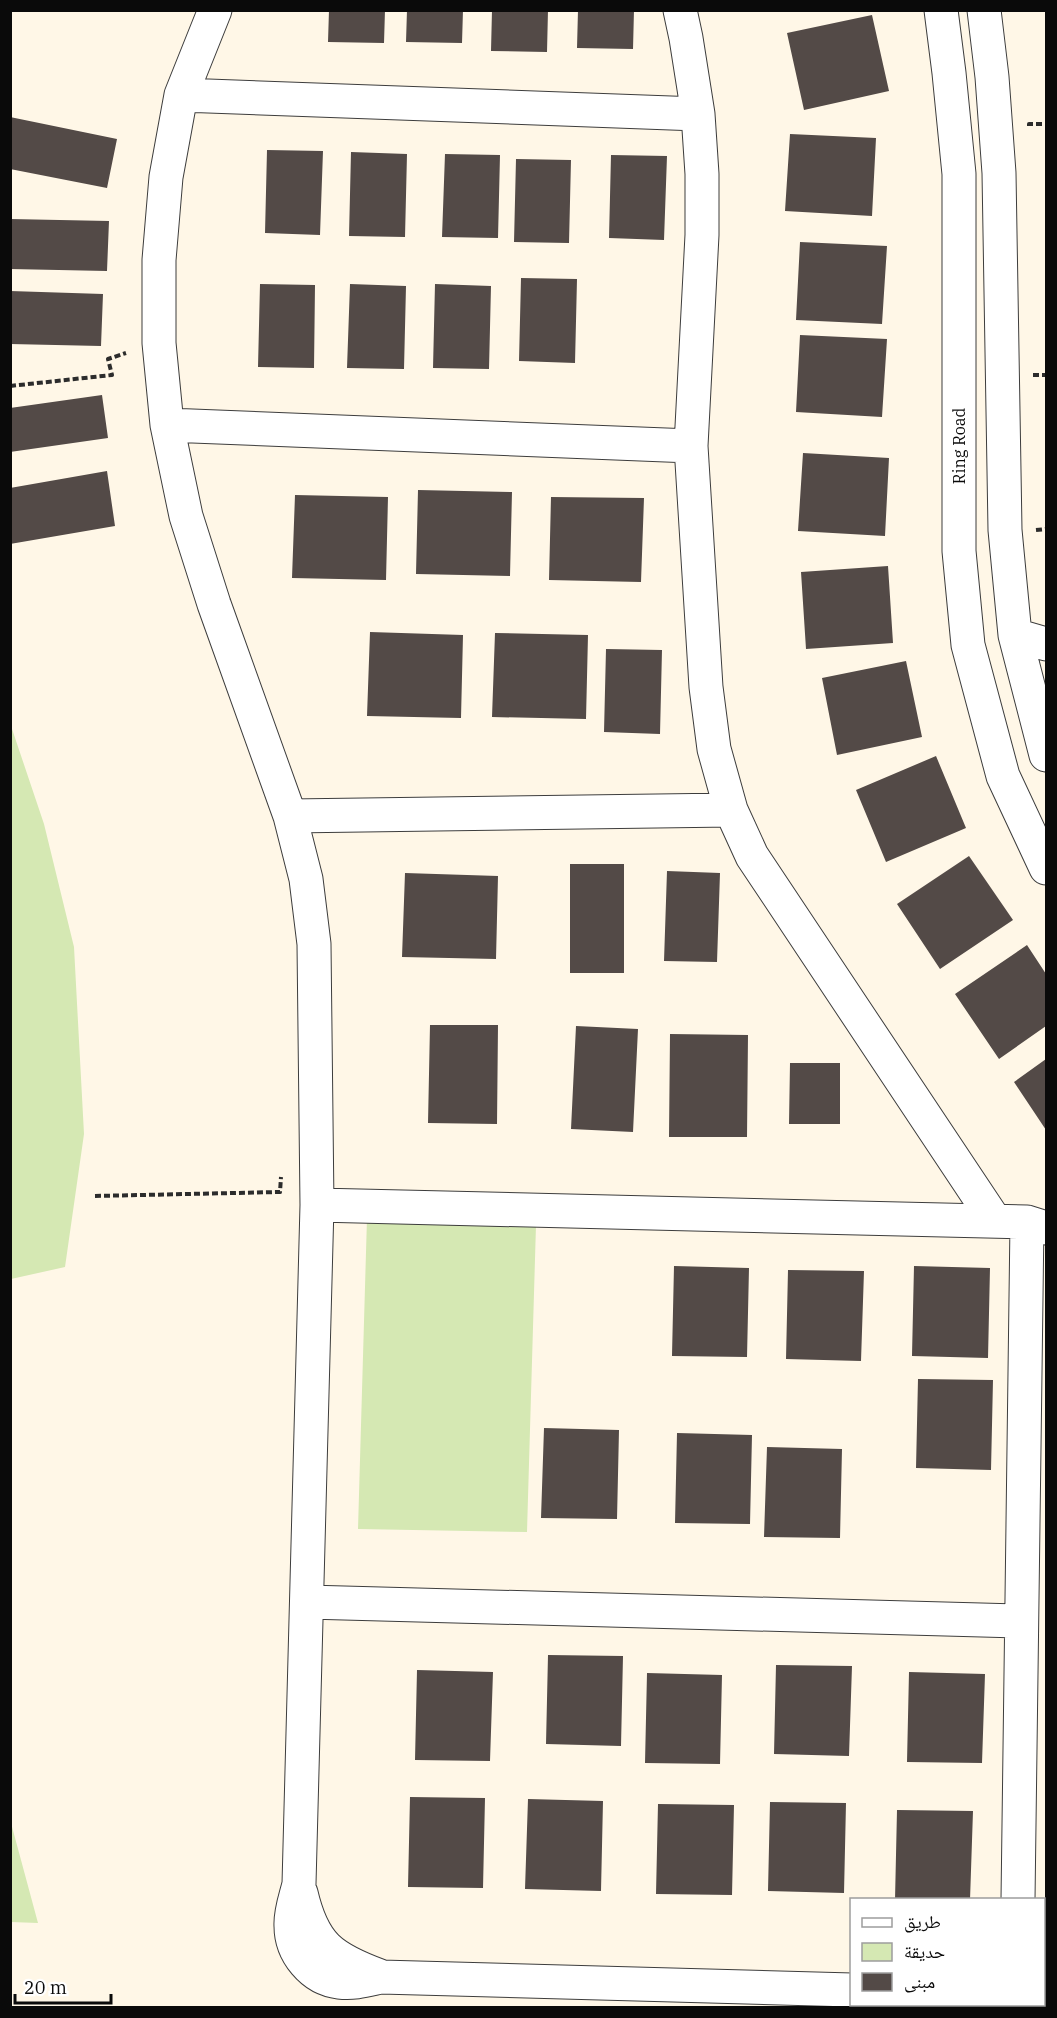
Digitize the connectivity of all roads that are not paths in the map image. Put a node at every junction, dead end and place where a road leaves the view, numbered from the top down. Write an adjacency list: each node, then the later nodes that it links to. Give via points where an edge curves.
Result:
1 (215, 10): 5 (street)
2 (680, 10): 6 (street)
3 (941, 10): 15 (street, Ring Road, via 959,174 959,551 968,645 1003,776)
4 (984, 10): 9 (street, via 999,173 1005,530)
5 (182, 95): 6 (street); 7 (street, via 165,189 159,260 159,343)
6 (698, 114): 8 (street, via 702,235)
7 (167, 425): 8 (street); 14 (street, via 186,516)
8 (691, 446): 13 (street, via 706,687 714,749)
9 (1015, 636): 10 (street); 11 (street)
10 (1047, 644)
11 (1037, 681): 12 (street)
12 (1047, 755)
13 (730, 810): 14 (street); 18 (street, via 752,856)
14 (290, 816): 16 (street, via 306,879 314,944)
15 (1047, 868)
16 (317, 1205): 18 (street); 19 (street)
17 (1040, 1220): 18 (street); 20 (street)
18 (995, 1221)
19 (307, 1602): 20 (street); 22 (street, via 299,1884 315,1933 344,1962 381,1977)
20 (1021, 1622): 21 (street)
21 (1016, 1897)
22 (850, 1990)

